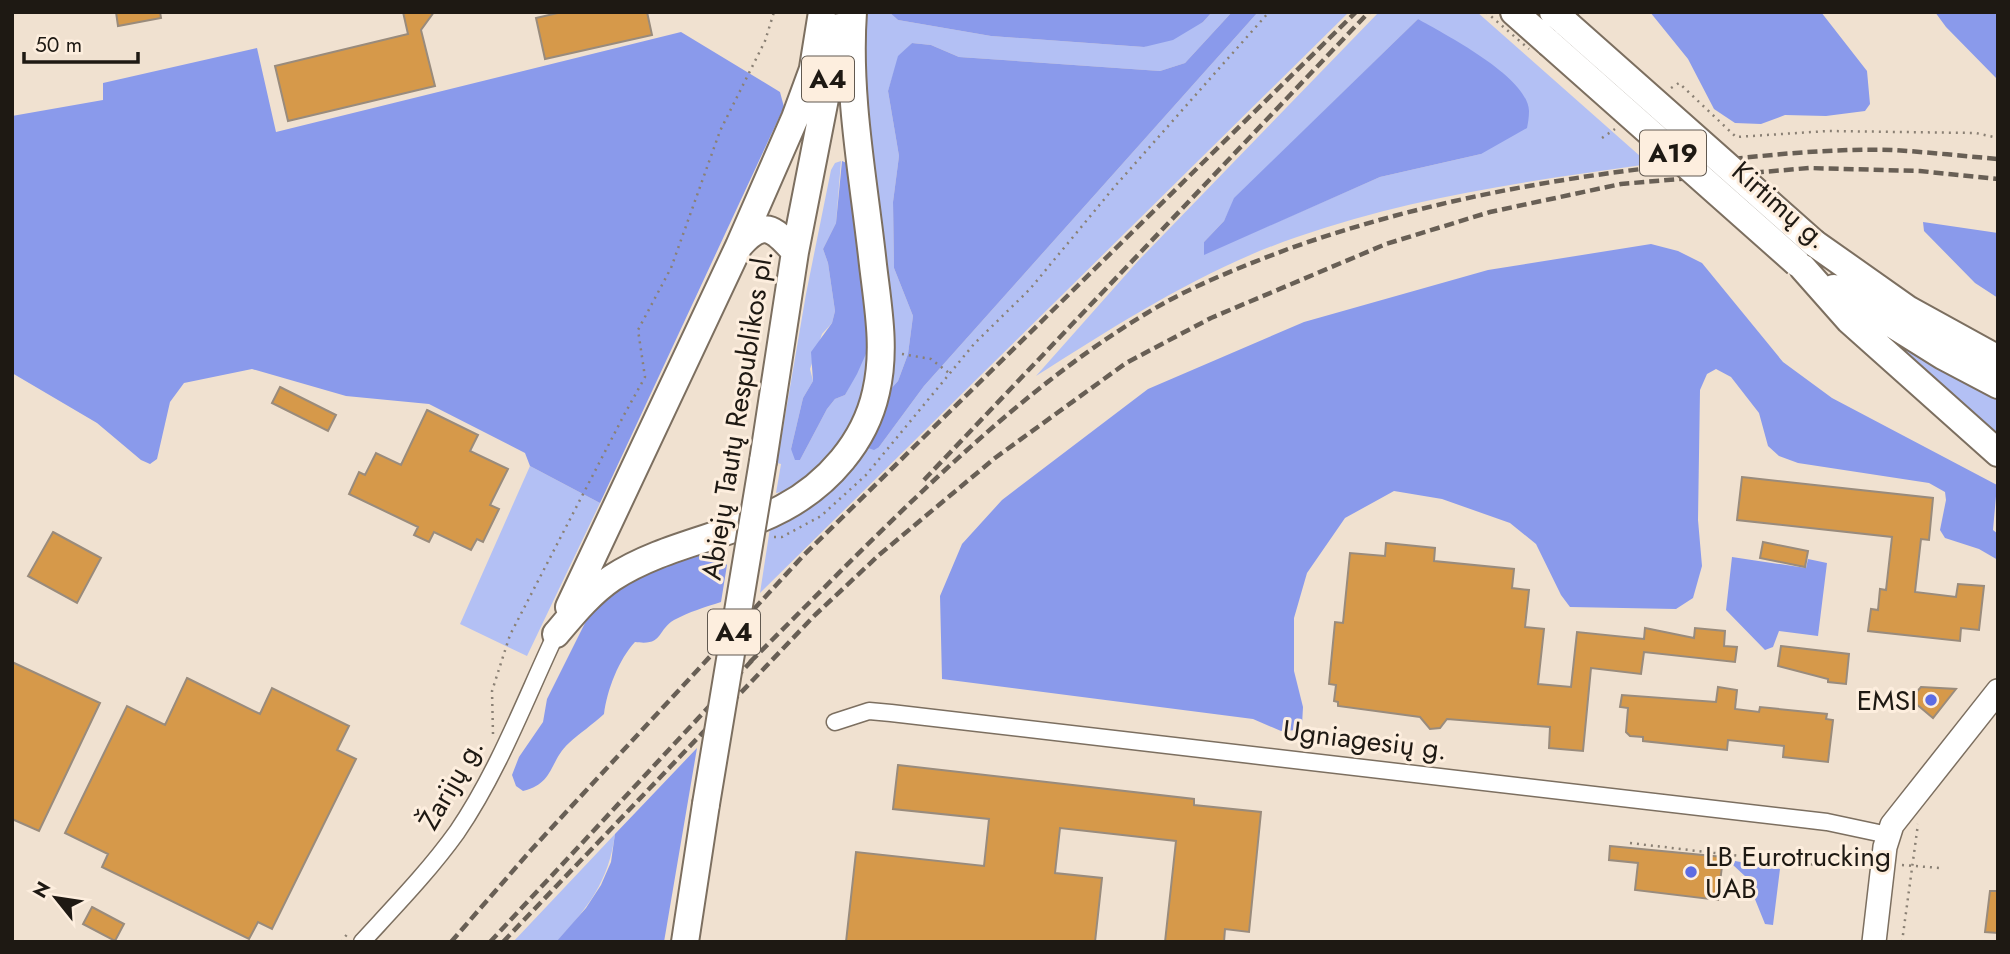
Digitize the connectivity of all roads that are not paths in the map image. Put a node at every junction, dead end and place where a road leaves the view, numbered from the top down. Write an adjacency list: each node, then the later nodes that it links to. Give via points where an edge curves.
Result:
1 (822, 12): 6 (highway, Abiejų Tautų Respublikos pl. / A4)
2 (843, 12): 7 (highway, Abiejų Tautų Respublikos pl. / A4)
3 (853, 12): 15 (highway, via 851,73 881,354 876,392 863,428 820,484 778,511)
4 (1514, 12): 10 (highway, Kirtimų g. / A19, bridge)
5 (1553, 12): 11 (highway, Kirtimų g. / A19, bridge, via 1814,243 1909,310)
6 (813, 69): 7 (highway, Abiejų Tautų Respublikos pl. / A4); 8 (highway)
7 (815, 147): 9 (highway, Abiejų Tautų Respublikos pl. / A4)
8 (739, 246): 9 (highway, via 752,231 763,228 778,234); 14 (highway)
9 (795, 251): 21 (highway, Abiejų Tautų Respublikos pl. / A4, bridge)
10 (1800, 265): 12 (highway, Kirtimų g. / A19, via 1899,330); 13 (highway, via 1849,320)
11 (1998, 359)
12 (1998, 385)
13 (1998, 453)
14 (606, 531): 15 (highway, via 609,550 616,557); 16 (highway)
15 (641, 562): 16 (highway, via 593,593)
16 (556, 634): 20 (street, Žarijų g., via 459,829 434,862)
17 (1998, 691): 19 (main road, via 1905,805)
18 (835, 722): 19 (street, Ugniagesių g., via 860,713 891,713 1827,822)
19 (1888, 835): 22 (main road)
20 (356, 937)
21 (685, 940)
22 (1874, 942)

